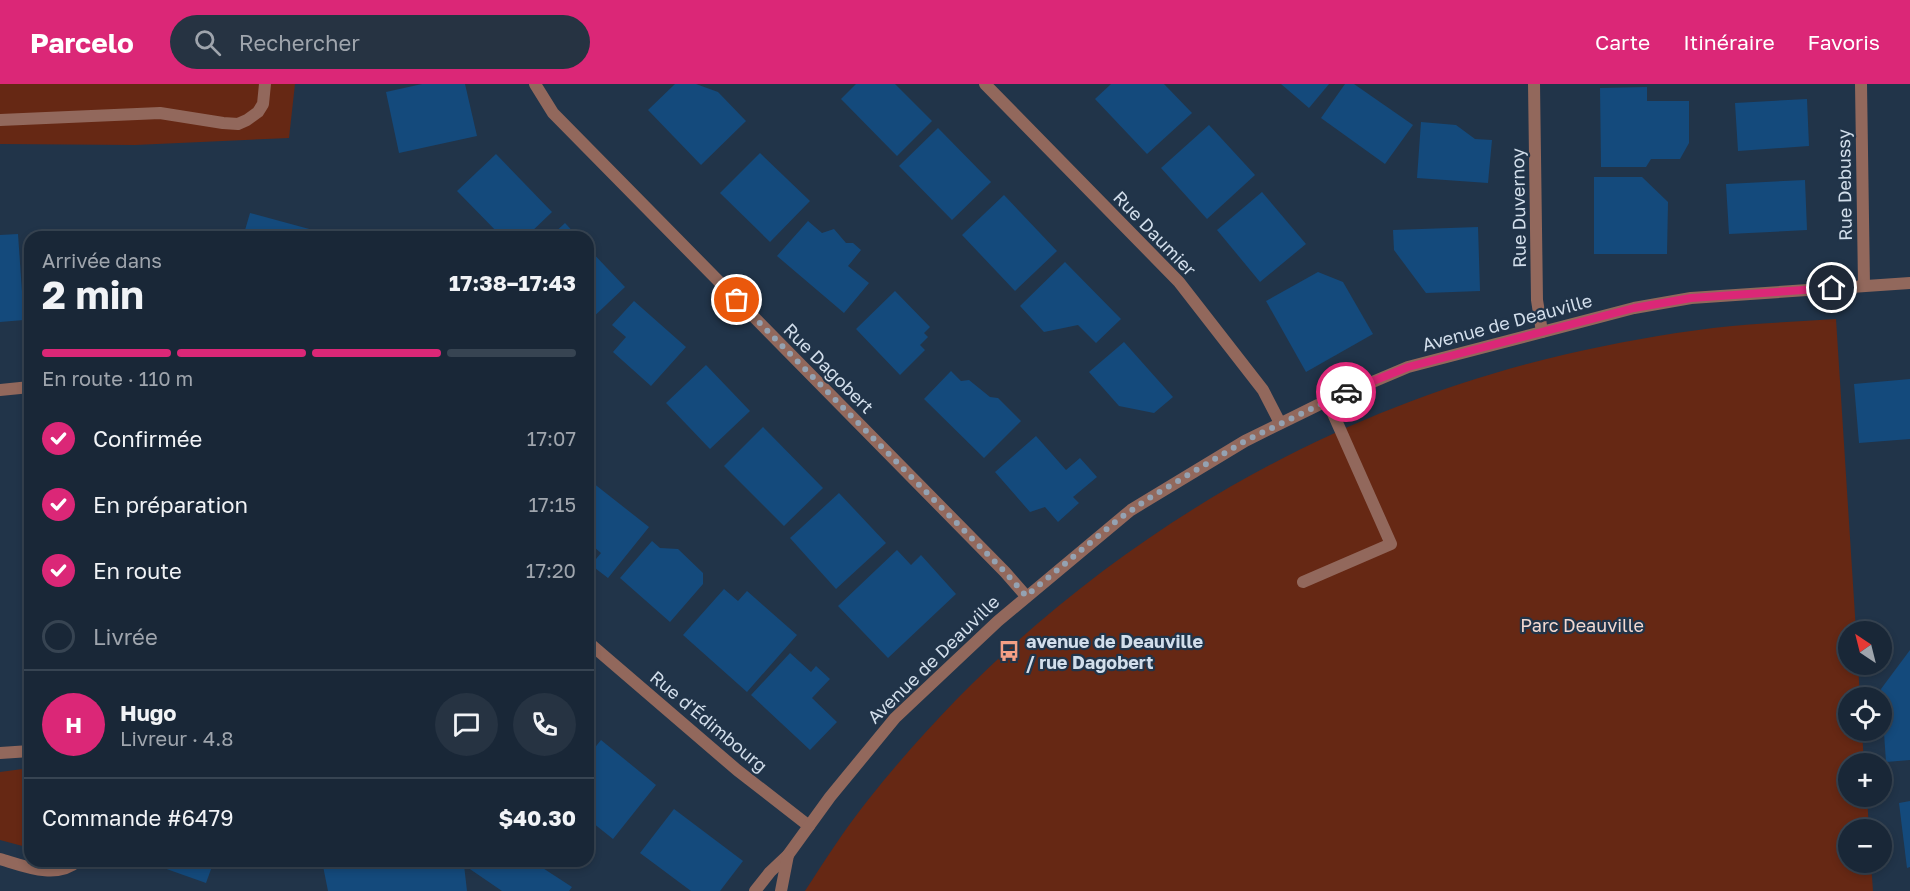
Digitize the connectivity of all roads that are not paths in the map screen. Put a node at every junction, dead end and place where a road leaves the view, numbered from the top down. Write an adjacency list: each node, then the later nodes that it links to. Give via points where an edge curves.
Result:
1 (265, 84): 6 (street, via 258,112 238,124 160,113)
2 (535, 84): 15 (street, Rue Dagobert, via 553,113)
3 (985, 84): 13 (street, Rue Daumier, via 1179,282 1263,390)
4 (1534, 84): 9 (street, Rue Duvernoy, via 1537,300)
5 (1861, 84): 8 (street, Rue Debussy)
6 (0, 120)
7 (1910, 283): 8 (street, Avenue de Deauville)
8 (1864, 285): 9 (street, Avenue de Deauville, via 1691,298)
9 (1542, 332): 12 (street, Avenue de Deauville, via 1408,367)
10 (24, 388): 11 (street)
11 (0, 390)
12 (1327, 400): 13 (street, Avenue de Deauville); 14 (street, via 1391,544)
13 (1280, 423): 15 (street, Avenue de Deauville, via 1131,510)
14 (1303, 582)
15 (1026, 596): 19 (street, Avenue de Deauville, via 895,718)
16 (594, 647): 19 (street, Rue d'Édimbourg)
17 (24, 751): 18 (street)
18 (0, 753)
19 (809, 826): 20 (street, Avenue de Deauville)
20 (788, 855): 25 (street, Avenue de Deauville); 26 (street, Avenue de Deauville)
21 (0, 859): 22 (street)
22 (24, 865)
23 (34, 867): 24 (street, via 51,871)
24 (67, 867)
25 (755, 891)
26 (781, 891)

